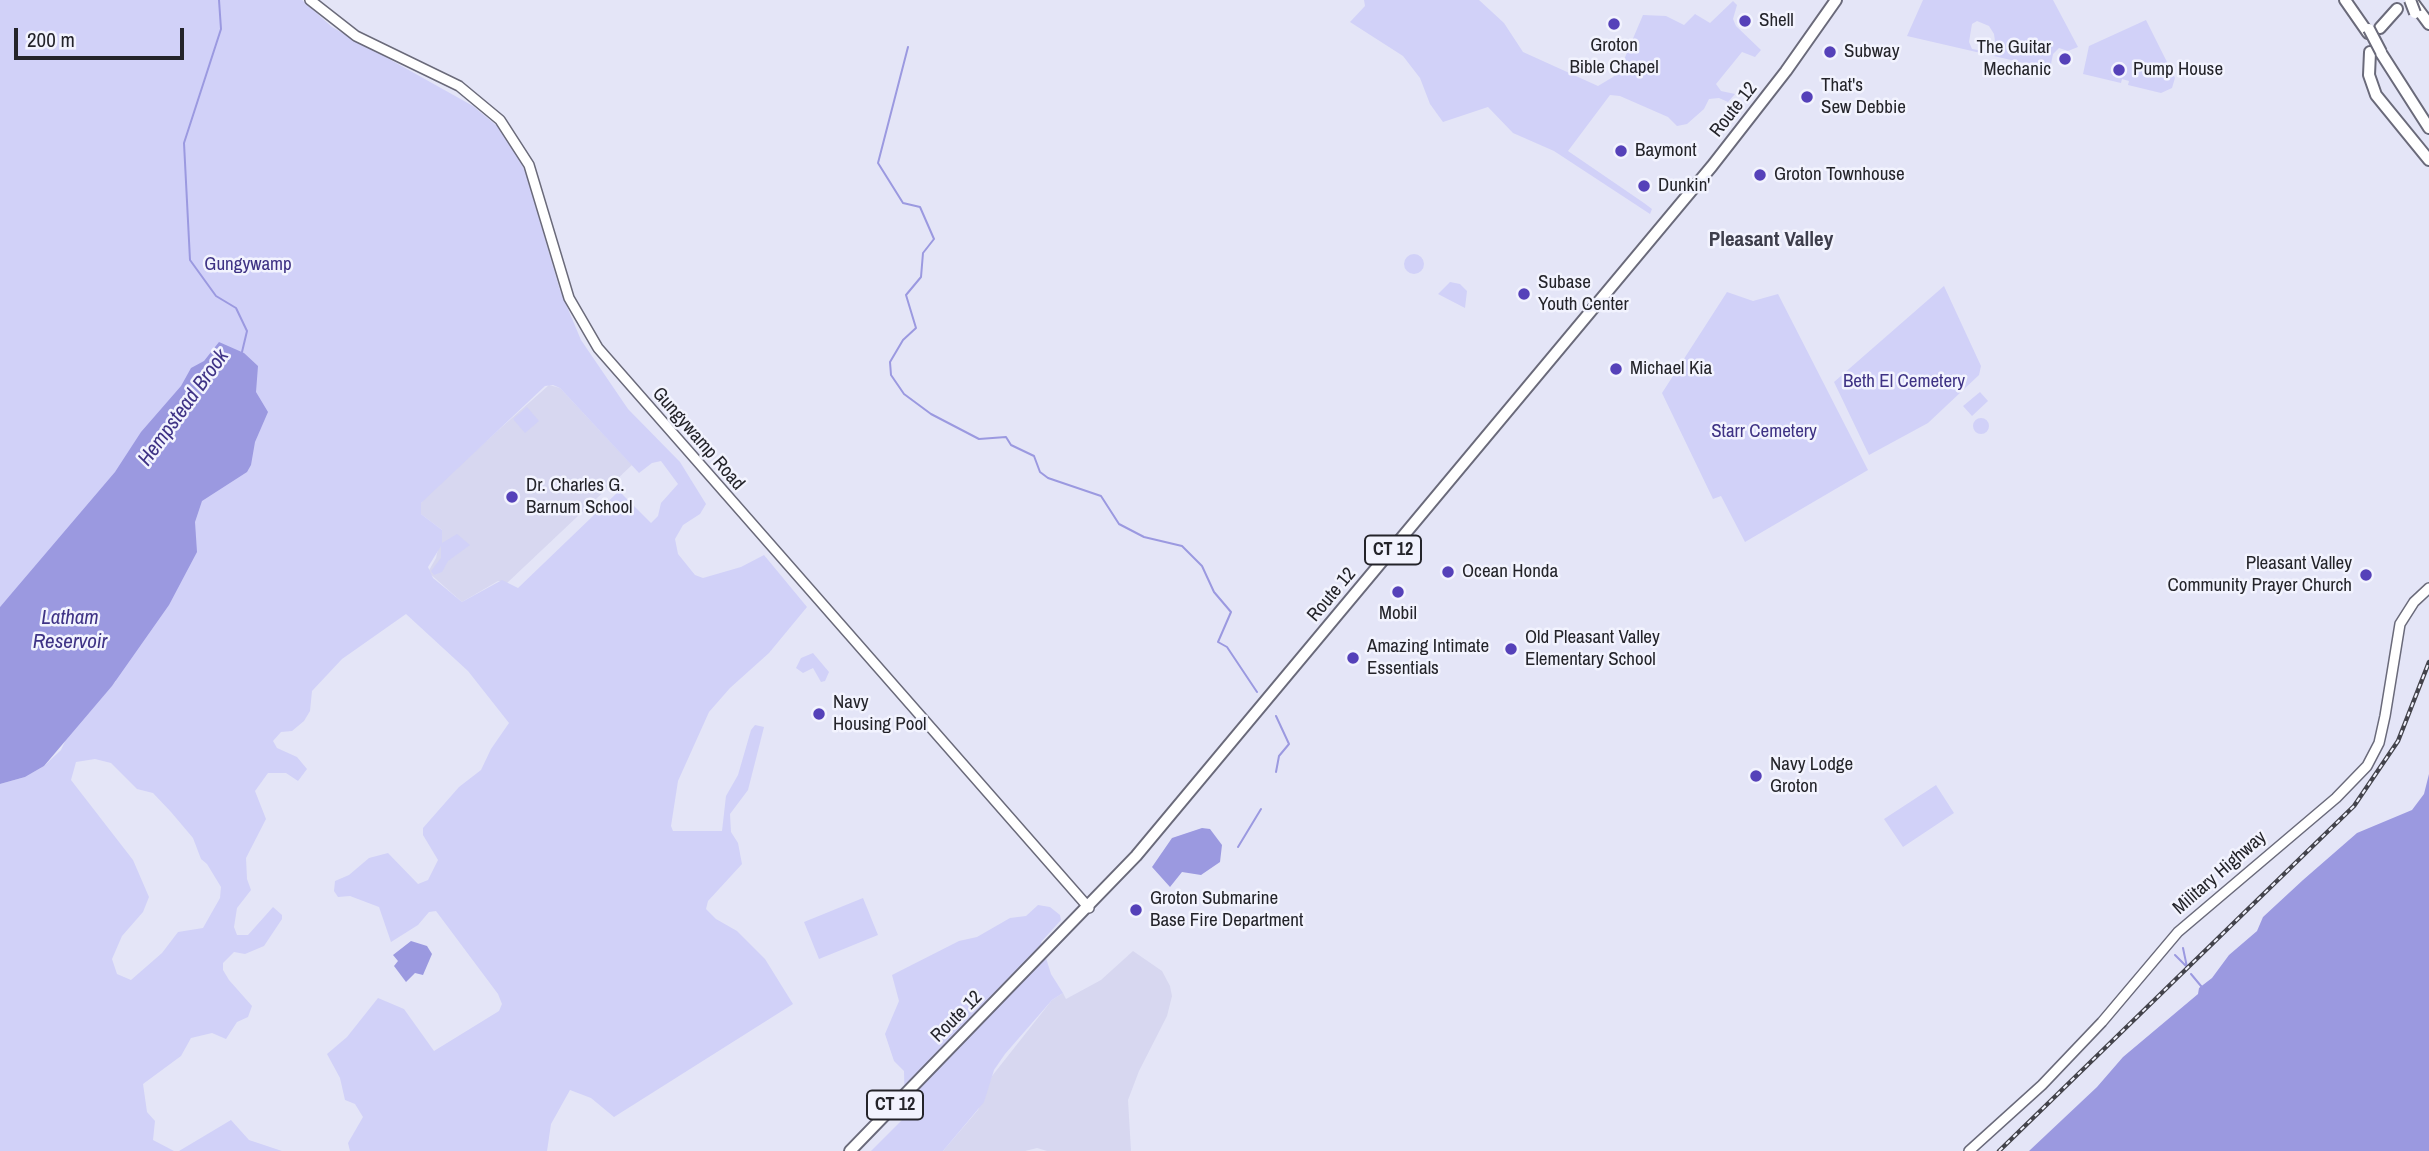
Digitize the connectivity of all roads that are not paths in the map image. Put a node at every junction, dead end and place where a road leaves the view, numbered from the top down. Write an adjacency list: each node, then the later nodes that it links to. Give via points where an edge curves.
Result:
1 (310, 0): 15 (street, Gungywamp Road, via 356,36 459,86 500,120 529,164 566,290 598,348)
2 (1836, 0): 15 (highway, Route 12 / CT 12, via 1705,174 1254,717)
3 (2345, 0): 9 (highway)
4 (2354, 0): 9 (highway)
5 (2410, 0): 7 (highway, bridge)
6 (2397, 9): 9 (highway)
7 (2417, 11): 8 (highway); 10 (highway)
8 (2429, 24)
9 (2372, 30): 11 (highway, bridge)
10 (2429, 36)
11 (2379, 54): 12 (highway); 13 (highway, via 2369,73 2374,90)
12 (2429, 128)
13 (2429, 160)
14 (2428, 588): 17 (street, Military Highway, via 2400,624 2379,743 2367,766 2336,798 2178,932 2042,1085)
15 (1089, 908): 16 (highway, Route 12 / CT 12)
16 (850, 1151)
17 (1969, 1151)

